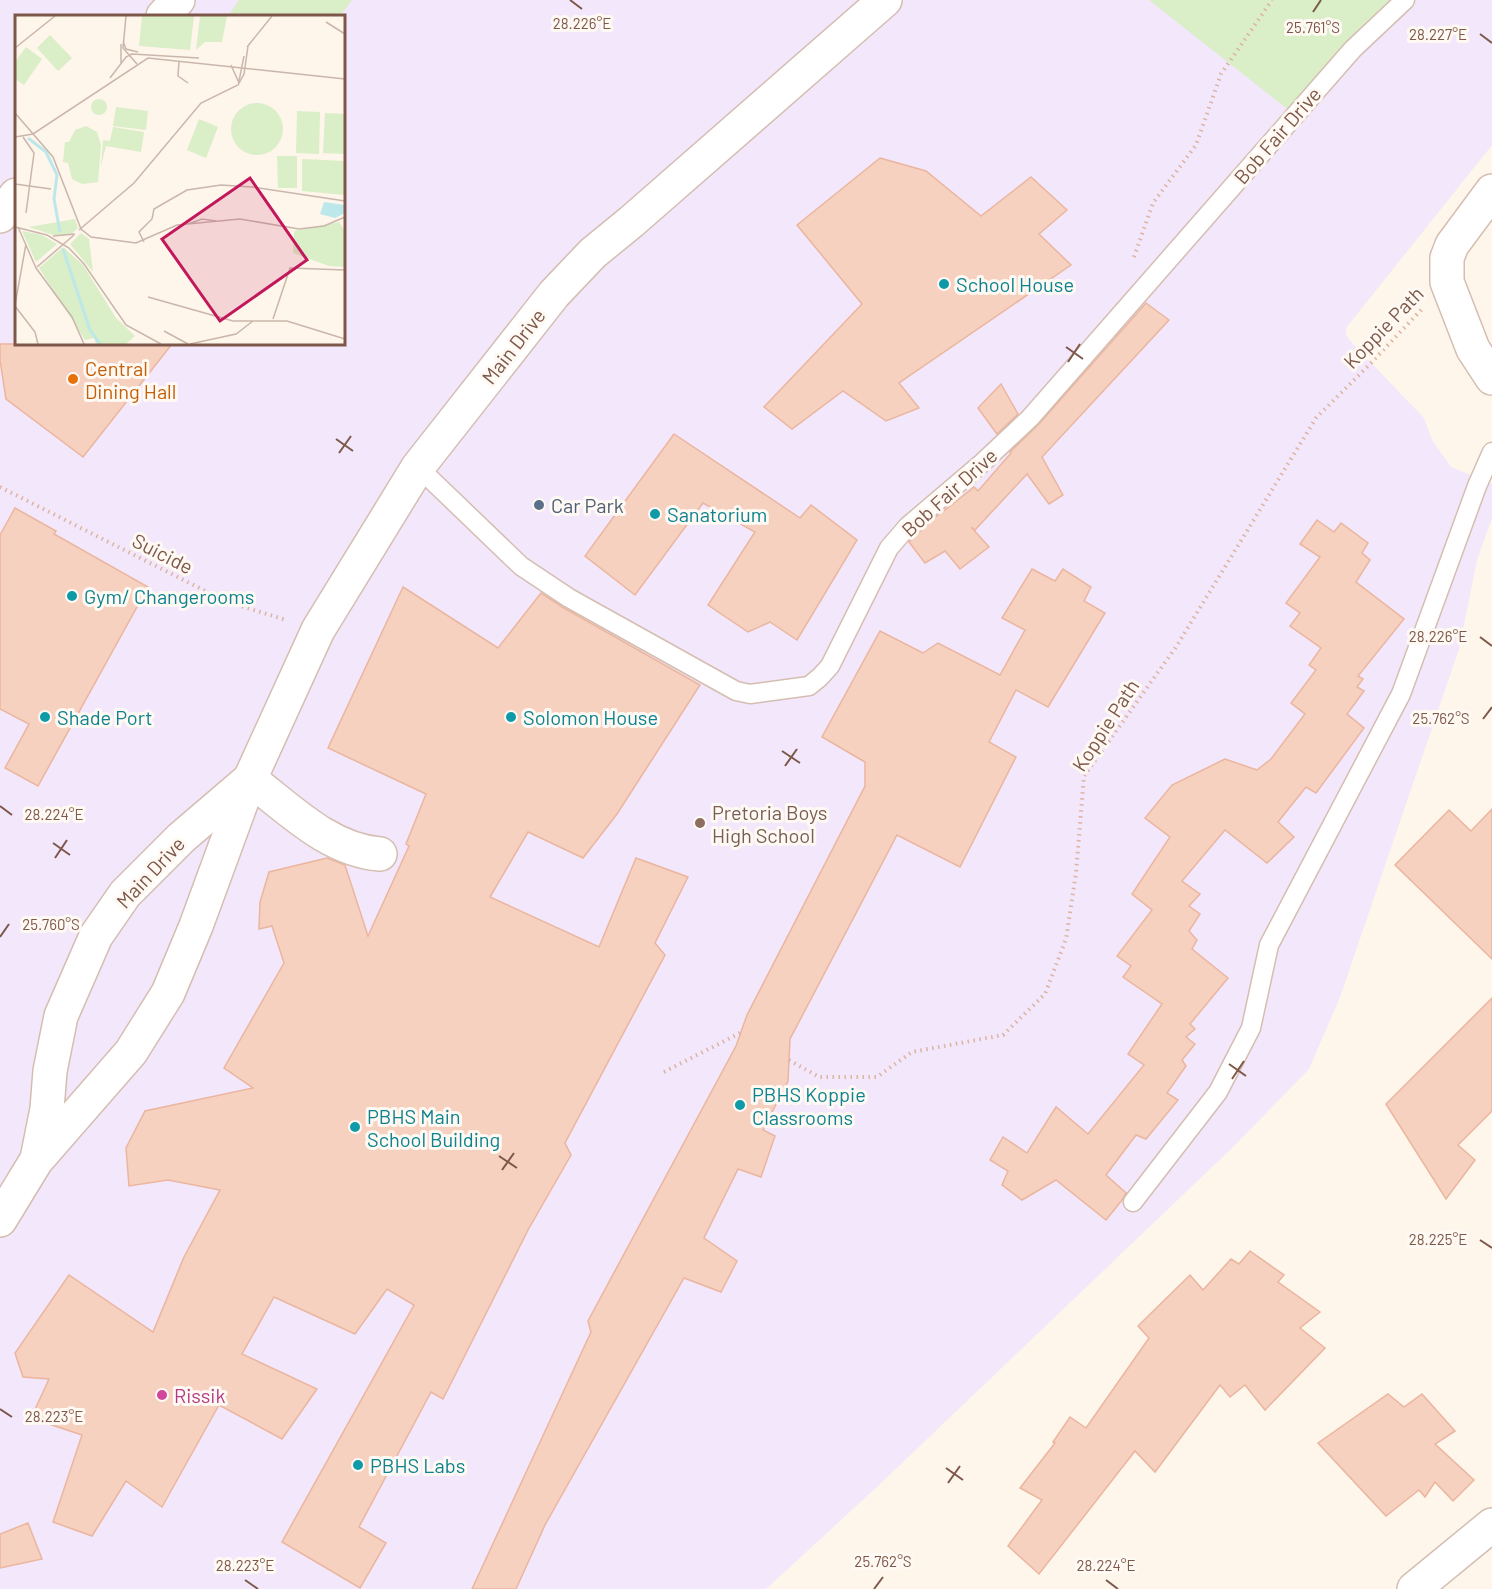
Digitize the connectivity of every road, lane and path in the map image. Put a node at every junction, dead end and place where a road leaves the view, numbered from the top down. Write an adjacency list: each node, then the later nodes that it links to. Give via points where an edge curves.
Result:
1 (178, 0): 5 (street)
2 (885, 0): 13 (street, Main Drive, via 593,253 554,294)
3 (1272, 0): 9 (path, via 1221,74 1196,145 1153,202)
4 (1405, 0): 13 (lane, Bob Fair Drive, via 1353,49 1030,418 908,526 889,548 830,666 809,686 750,694 736,691 579,604 521,566)
5 (164, 15)
6 (1492, 191): 10 (street, via 1452,245 1447,258)
7 (15, 196): 8 (street)
8 (0, 216)
9 (1132, 262)
10 (1447, 282): 11 (street, via 1473,349); 19 (path, Koppie Path, via 1316,418 1176,647 1084,776 1066,939 1045,994 1003,1035 912,1052 877,1077 819,1077)
11 (1492, 378)
12 (1492, 452): 22 (lane, via 1401,694 1269,945 1251,1028 1218,1092)
13 (418, 467): 15 (street, Main Drive)
14 (0, 487): 15 (path, Suicide, via 225,601)
15 (318, 630): 16 (street, Main Drive)
16 (250, 779): 17 (street, via 334,842 364,853); 21 (street, Main Drive, via 168,993 131,1052); 21 (street, Main Drive, via 181,838 125,894 96,936 61,1016)
17 (380, 854)
18 (740, 1033): 20 (path)
19 (789, 1060)
20 (664, 1072)
21 (36, 1161): 23 (street, Main Drive)
22 (1132, 1202)
23 (0, 1220)
24 (1492, 1525): 25 (street)
25 (1414, 1589)

